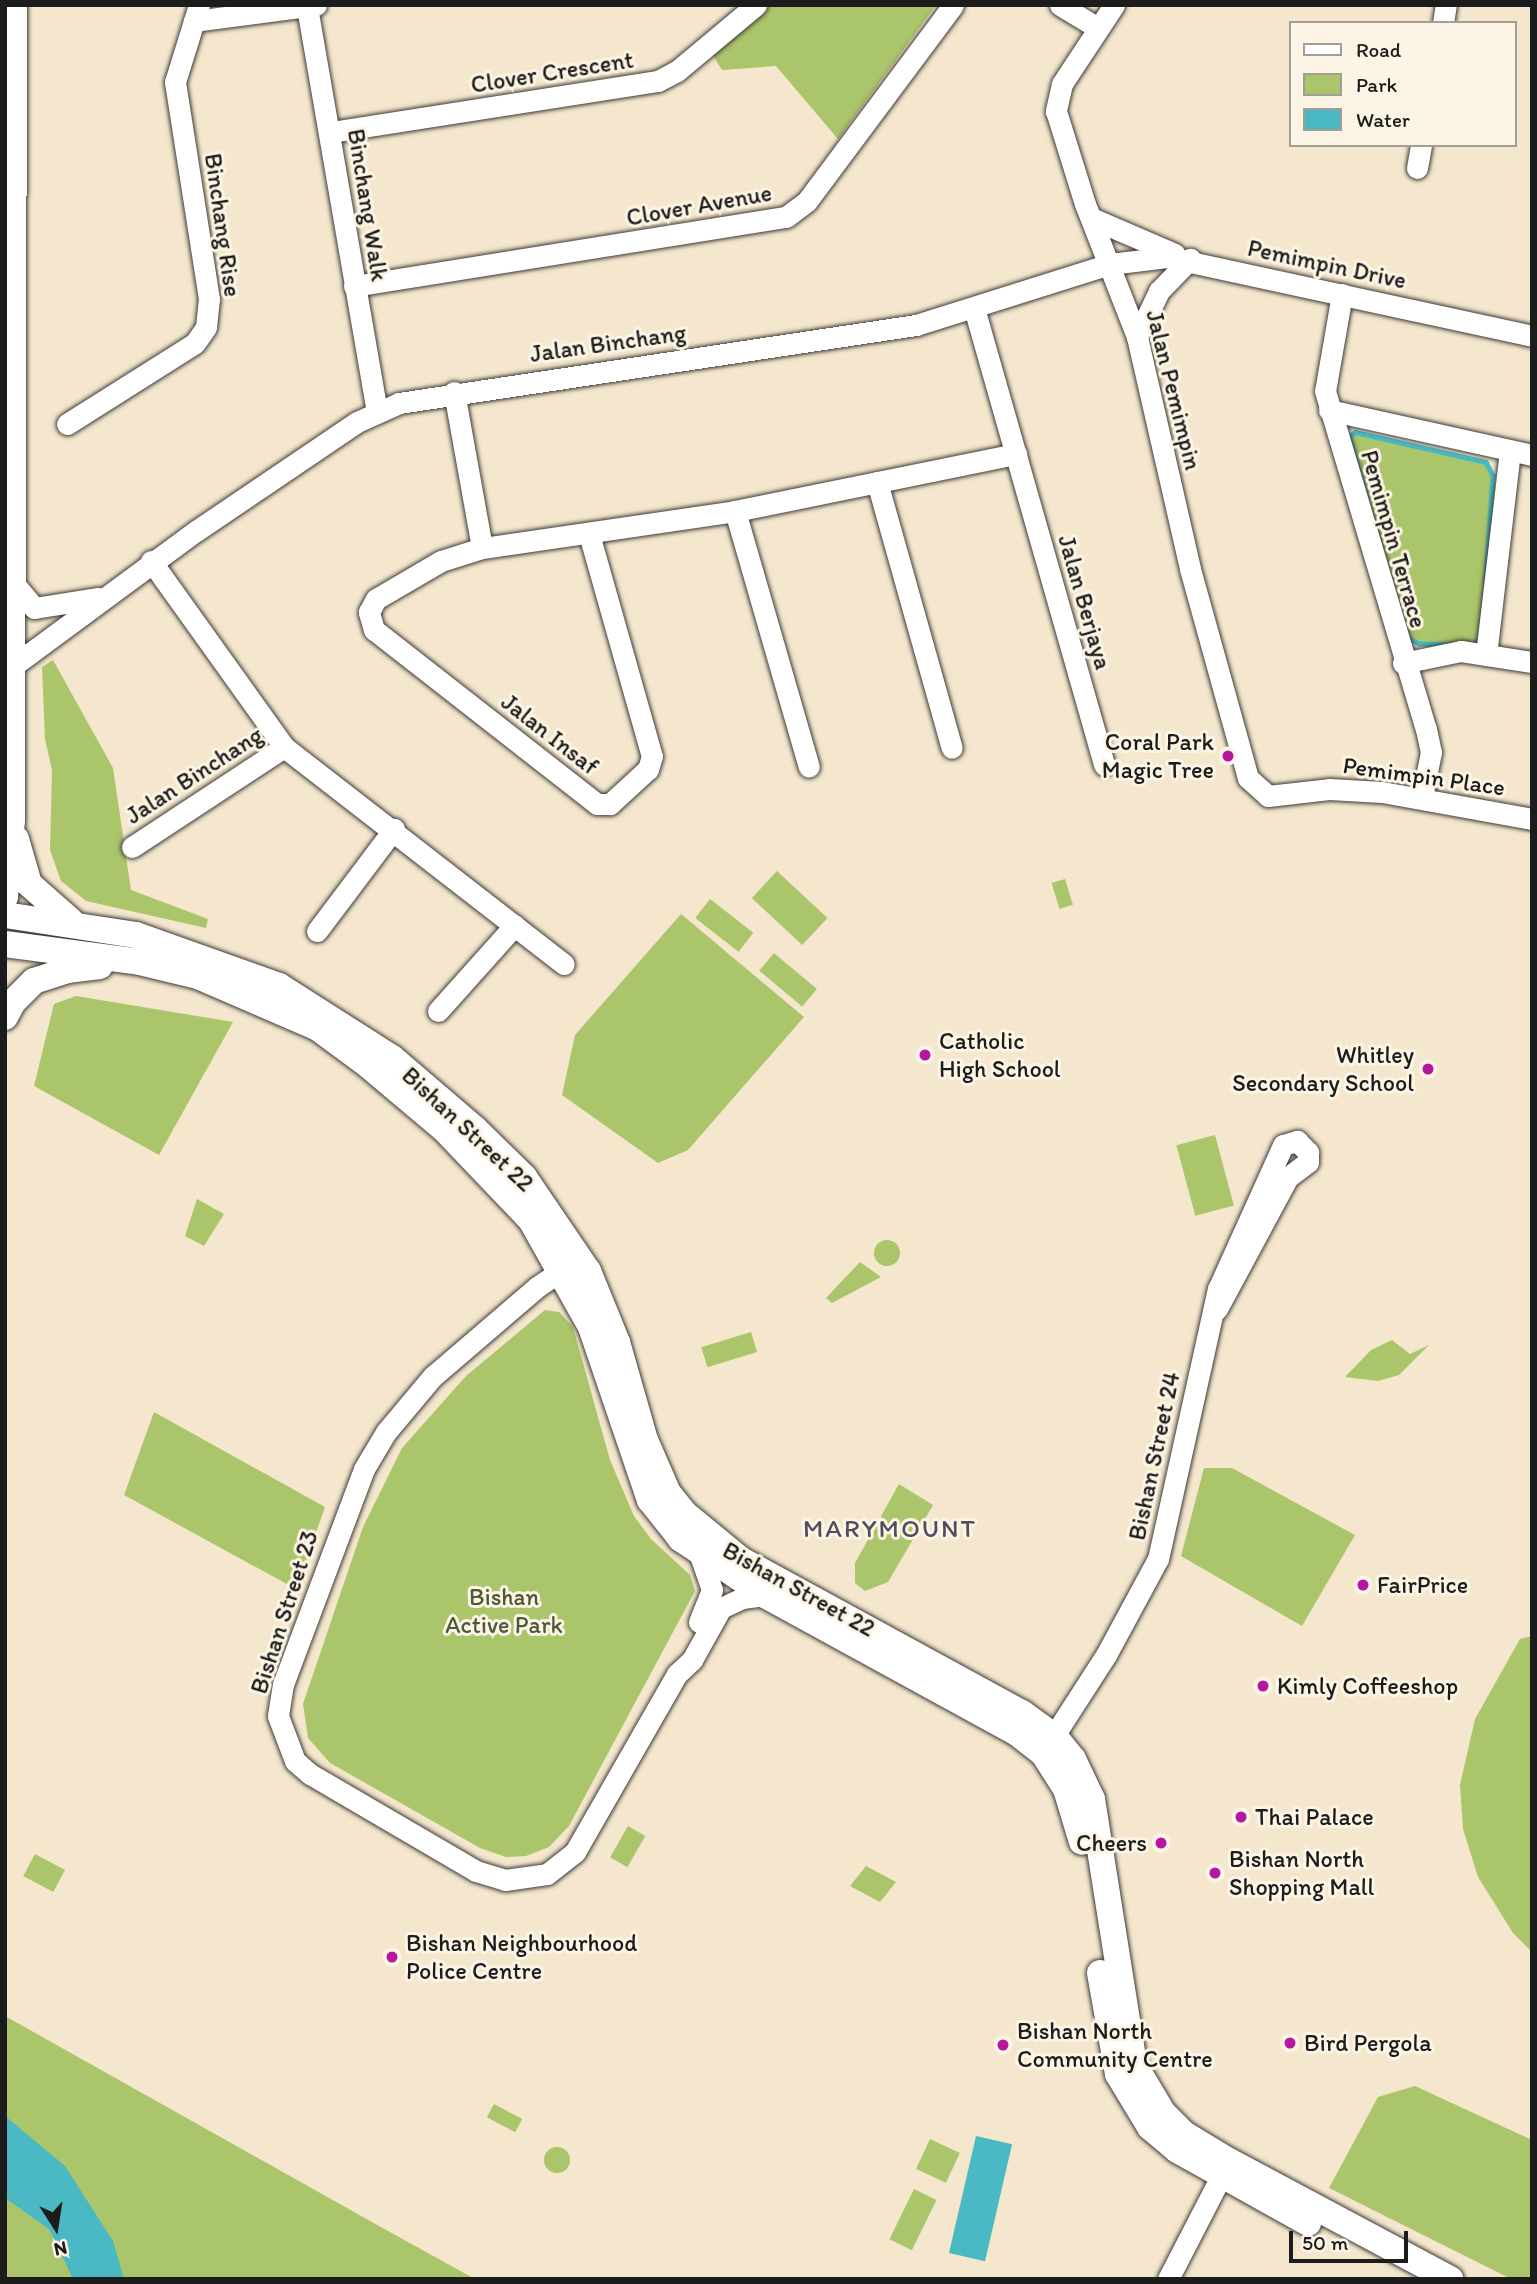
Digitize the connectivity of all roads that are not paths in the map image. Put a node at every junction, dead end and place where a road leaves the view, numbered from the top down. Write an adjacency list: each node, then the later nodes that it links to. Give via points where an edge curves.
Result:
1 (14, 5): 32 (main road)
2 (756, 5): 9 (street, Clover Crescent, via 677,71 658,80)
3 (953, 5): 15 (street, Clover Avenue, via 807,201 786,217)
4 (1060, 5): 8 (street)
5 (1114, 5): 8 (street, Jalan Pemimpin)
6 (312, 6): 7 (street); 9 (street, Binchang Walk)
7 (197, 13): 23 (street, Binchang Rise, via 175,82 209,299 206,327 195,343)
8 (1098, 28): 12 (street, Jalan Pemimpin, via 1062,84 1056,102)
9 (331, 132): 15 (street, Binchang Walk)
10 (1421, 147): 11 (street)
11 (1417, 168)
12 (1091, 218): 13 (street); 14 (street, Jalan Pemimpin)
13 (1190, 259): 14 (street, Pemimpin Drive); 16 (street, Pemimpin Drive); 19 (street, via 1159,291)
14 (1110, 264): 17 (street, Jalan Binchang); 19 (street, Jalan Pemimpin)
15 (354, 286): 22 (street, Binchang Walk)
16 (1342, 294): 18 (street, Pemimpin Drive); 21 (street, Pemimpin Terrace, via 1325,391)
17 (974, 308): 20 (street, Jalan Binchang, via 916,325 822,342); 25 (street, Jalan Berjaya)
18 (1532, 336)
19 (1137, 337): 42 (street, Jalan Pemimpin, via 1190,569 1240,756 1248,778)
20 (454, 392): 22 (street, Jalan Binchang); 30 (street)
21 (1329, 410): 24 (street); 36 (street, Pemimpin Terrace)
22 (376, 412): 31 (street, Jalan Binchang)
23 (67, 424)
24 (1510, 450): 26 (street); 34 (street)
25 (1016, 454): 27 (street); 40 (street, Jalan Berjaya)
26 (1532, 455)
27 (877, 482): 28 (street); 39 (street)
28 (735, 511): 29 (street); 41 (street)
29 (589, 534): 30 (street); 30 (street, Jalan Insaf, via 652,756 648,769 610,804 597,804 374,630 369,612 376,599 440,561)
30 (482, 548)
31 (151, 561): 33 (street, Jalan Binchang); 38 (street, Jalan Binchang)
32 (10, 579): 33 (street, Jalan Binchang, via 34,608); 37 (main road)
33 (100, 597): 37 (street, Jalan Binchang, via 78,620)
34 (1486, 655): 35 (street); 36 (street, via 1439,652)
35 (1532, 662)
36 (1403, 663): 43 (street, Pemimpin Terrace, via 1431,752)
37 (10, 668): 45 (main road)
38 (285, 747): 46 (street, Jalan Binchang); 47 (street, Jalan Binchang)
39 (952, 748)
40 (1104, 765)
41 (809, 767)
42 (1268, 796): 43 (street, Pemimpin Place, via 1329,789)
43 (1422, 797): 44 (street, Pemimpin Place)
44 (1532, 819)
45 (12, 820): 48 (main road); 50 (main road, via 29,884 64,919)
46 (394, 829): 51 (street, Jalan Binchang); 52 (street)
47 (132, 847)
48 (5, 897)
49 (5, 915): 50 (main road, Bishan Street 22)
50 (77, 924): 58 (main road, Bishan Street 22, via 207,957 279,986 324,1011 392,1058 524,1177)
51 (515, 925): 55 (street, Jalan Binchang); 56 (street)
52 (317, 931)
53 (5, 944): 54 (main road, Bishan Street 22)
54 (140, 962): 57 (main road, via 67,970 34,981); 58 (main road, Bishan Street 22, via 211,981 318,1028 444,1129 494,1177)
55 (564, 964)
56 (438, 1011)
57 (5, 1017)
58 (571, 1265): 60 (main road, Bishan Street 22, via 650,1500); 62 (street, Bishan Street 23, via 527,1294 433,1376 386,1432 364,1469 283,1684 278,1716 286,1744 310,1774 476,1871 505,1880 529,1879 547,1874 575,1852); 63 (main road, Bishan Street 22, via 595,1284 645,1440 668,1493 684,1513 741,1560 1022,1713)
59 (1217, 1309): 59 (street, Bishan Street 24, via 1218,1290 1277,1156 1283,1145 1297,1141 1308,1152 1308,1162 1288,1177); 63 (street, Bishan Street 24, via 1200,1361 1177,1490 1158,1559 1129,1617)
60 (700, 1555): 61 (main road, Bishan Street 22); 62 (street, Bishan Street 23, via 710,1578 710,1603 678,1657)
61 (765, 1595): 62 (street, Bishan Street 23, via 742,1598 721,1608 692,1660); 63 (main road, Bishan Street 22)
62 (677, 1674)
63 (1049, 1745): 64 (main road, Bishan Street 22, via 1073,1759 1092,1799 1134,2064 1163,2113)
64 (1224, 2169): 65 (street); 66 (main road, Bishan Street 22); 67 (main road, Bishan Street 22)
65 (1168, 2279)
66 (1413, 2279)
67 (1450, 2279)

